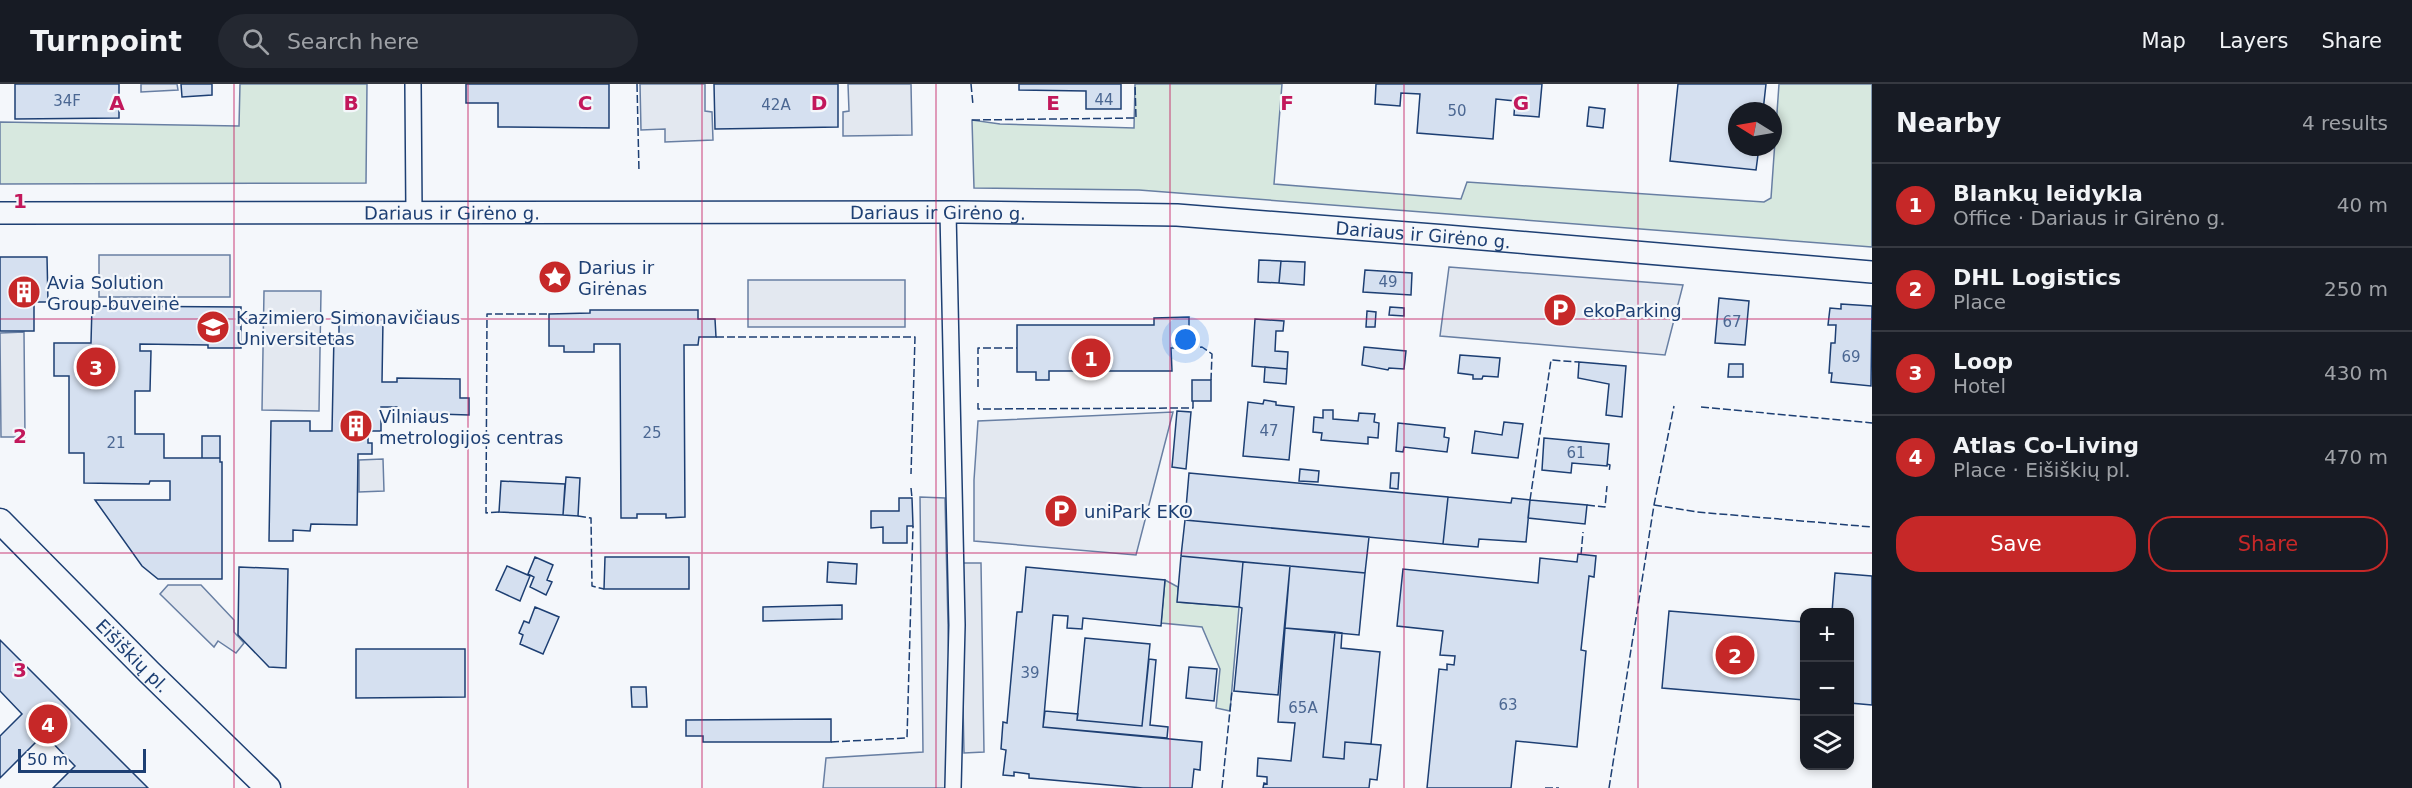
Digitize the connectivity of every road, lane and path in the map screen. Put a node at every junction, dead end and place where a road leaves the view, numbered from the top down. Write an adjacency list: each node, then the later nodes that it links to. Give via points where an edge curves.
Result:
1 (413, 84): 2 (street)
2 (414, 212): 3 (main road, Dariaus ir Girėno g.); 4 (main road, Dariaus ir Girėno g.)
3 (948, 212): 5 (main road, Dariaus ir Girėno g., via 1177,215); 8 (street, via 957,625)
4 (0, 213)
5 (1872, 272)
6 (0, 521): 7 (main road, Eišiškių pl.)
7 (268, 788)
8 (953, 788)

